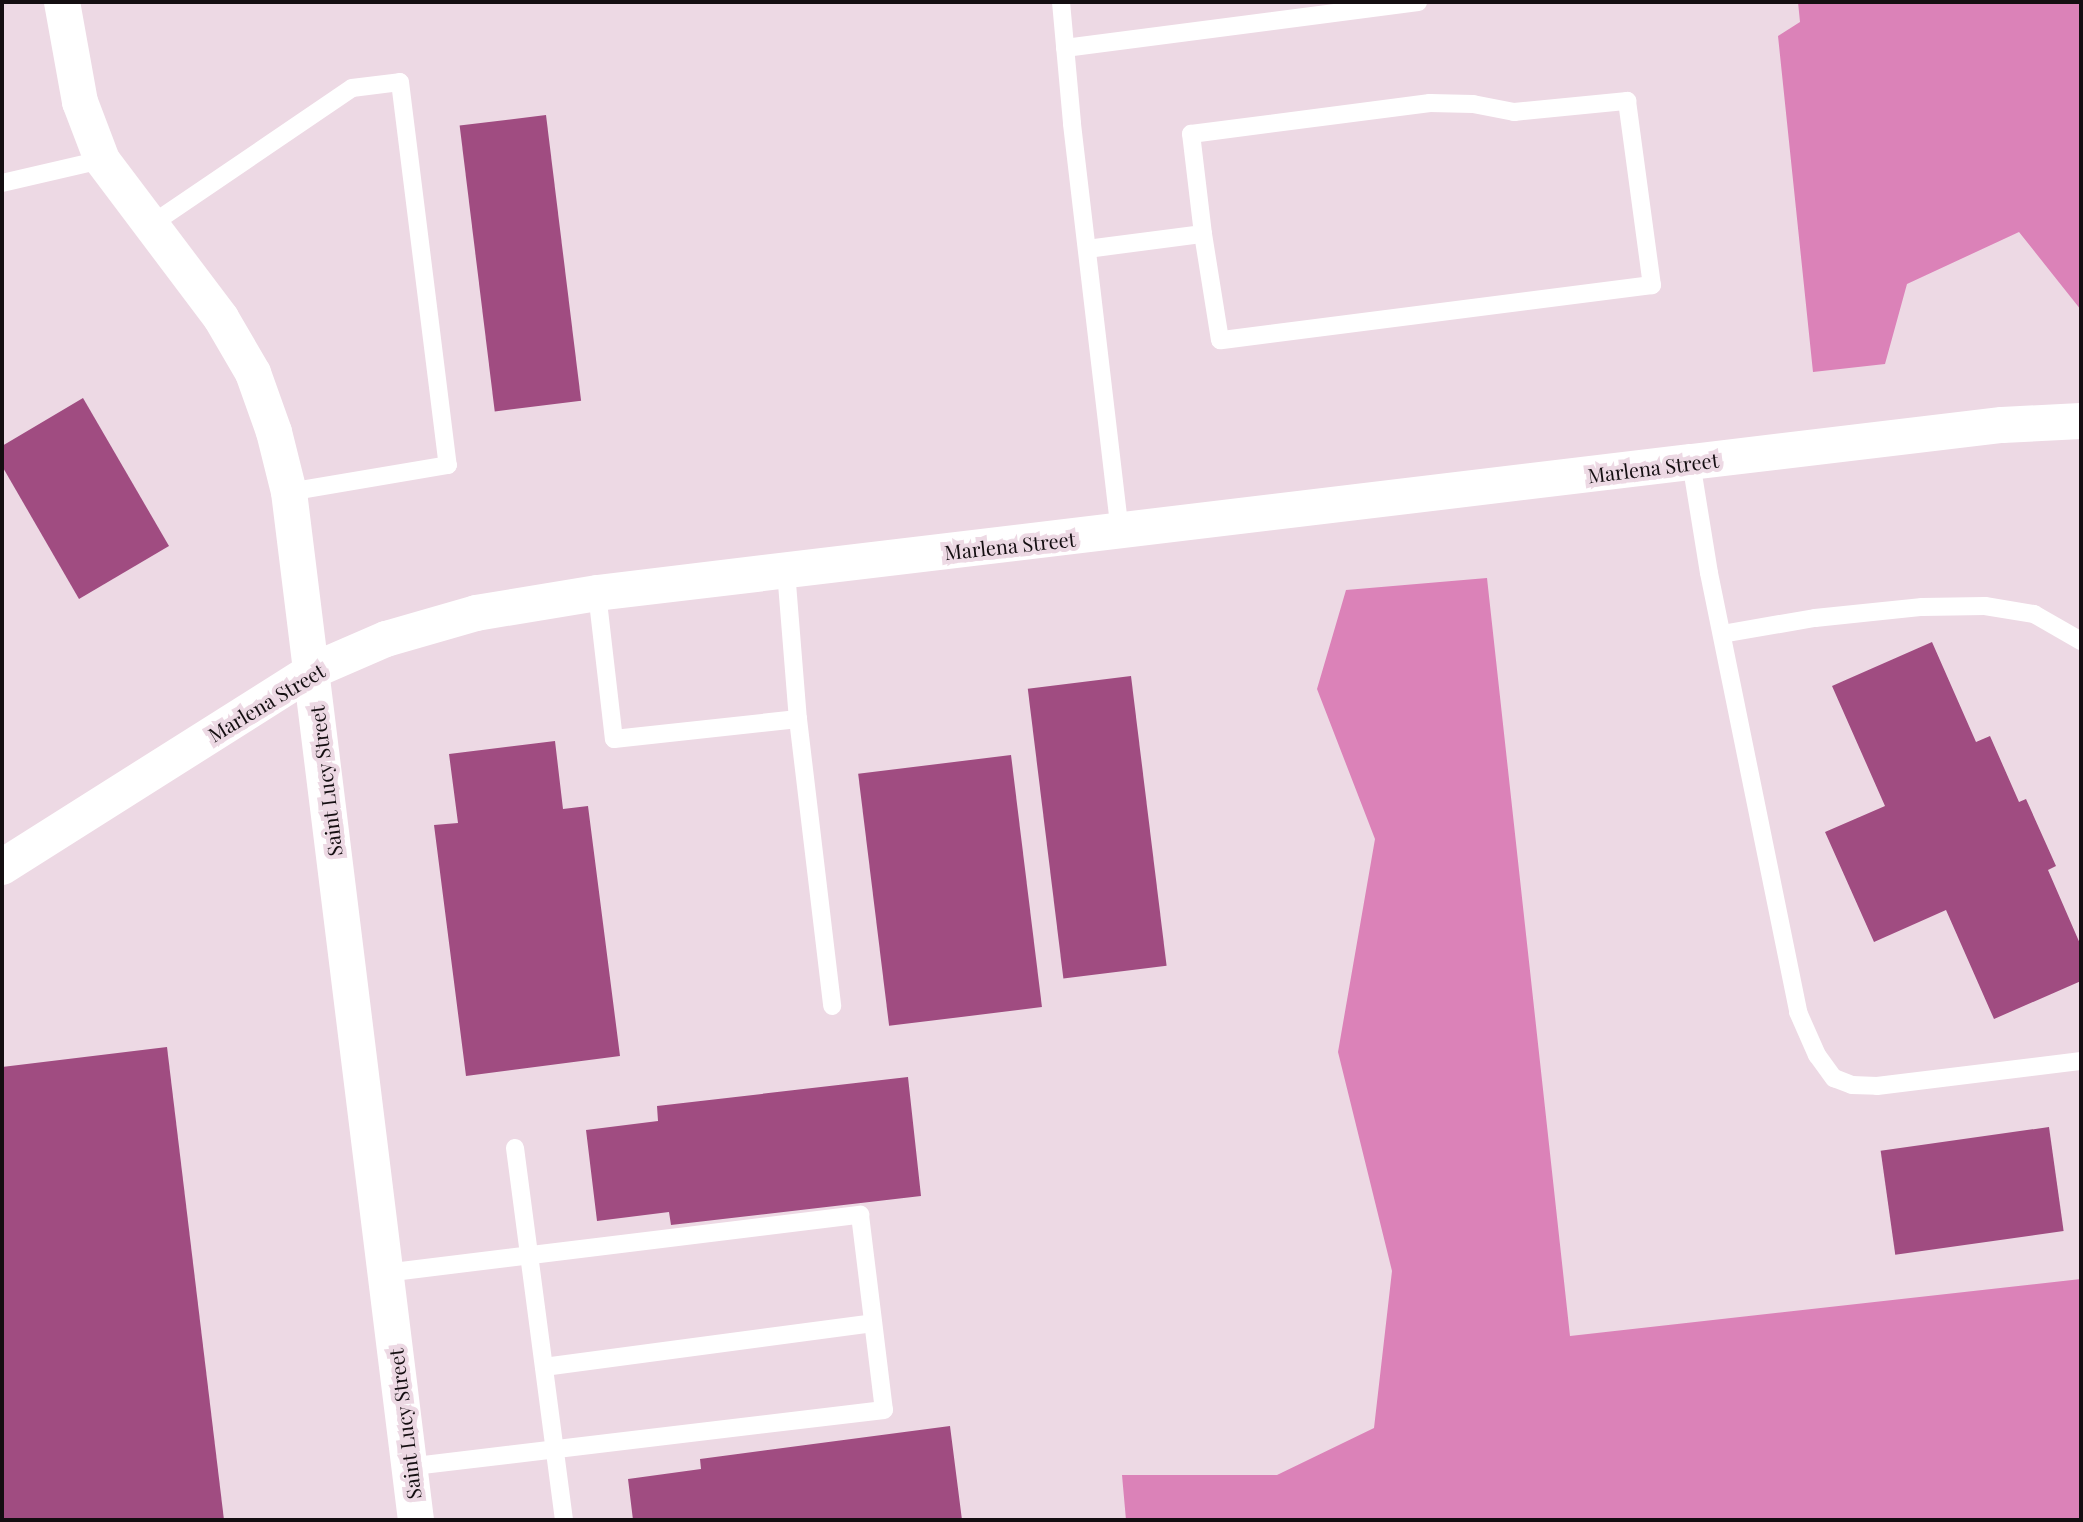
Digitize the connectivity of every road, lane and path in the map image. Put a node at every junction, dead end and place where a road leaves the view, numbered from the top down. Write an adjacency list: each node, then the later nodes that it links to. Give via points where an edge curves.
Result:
1 (62, 2): 5 (street, Saint Lucy Street, via 80,102)
2 (1061, 2): 4 (lane)
3 (1418, 2): 4 (lane)
4 (1065, 48): 9 (lane)
5 (102, 160): 6 (lane); 7 (street, Saint Lucy Street)
6 (2, 183)
7 (149, 226): 12 (street, Saint Lucy Street, via 221,318 253,373); 12 (lane, via 352,88 400,82 448,465)
8 (1203, 234): 8 (lane, via 1191,134 1430,103 1514,112 1627,101 1652,285 1220,340); 9 (lane)
9 (1087, 249): 13 (lane)
10 (2081, 421): 11 (street, Marlena Street, via 2002,425)
11 (1691, 462): 13 (street, Marlena Street); 16 (lane)
12 (289, 492): 18 (street, Saint Lucy Street)
13 (1120, 532): 14 (street, Marlena Street)
14 (786, 571): 15 (street, Marlena Street); 19 (lane)
15 (597, 593): 18 (street, Marlena Street, via 476,613 386,639); 19 (lane, via 614,739)
16 (1722, 634): 17 (lane, via 1891,610 1985,606 2034,614); 22 (lane, via 1798,1012 1834,1078 1877,1086)
17 (2081, 641)
18 (312, 671): 20 (street, Marlena Street); 25 (street, Saint Lucy Street)
19 (798, 719): 21 (lane)
20 (2, 867)
21 (832, 1006)
22 (2081, 1061)
23 (515, 1148): 24 (lane)
24 (529, 1255): 25 (lane); 26 (lane, via 860,1215); 27 (lane)
25 (385, 1273): 29 (street, Saint Lucy Street)
26 (873, 1323): 27 (lane); 28 (lane, via 884,1410)
27 (544, 1367): 28 (lane)
28 (555, 1450): 29 (lane); 31 (lane)
29 (409, 1467): 30 (street, Saint Lucy Street)
30 (416, 1520)
31 (564, 1520)

